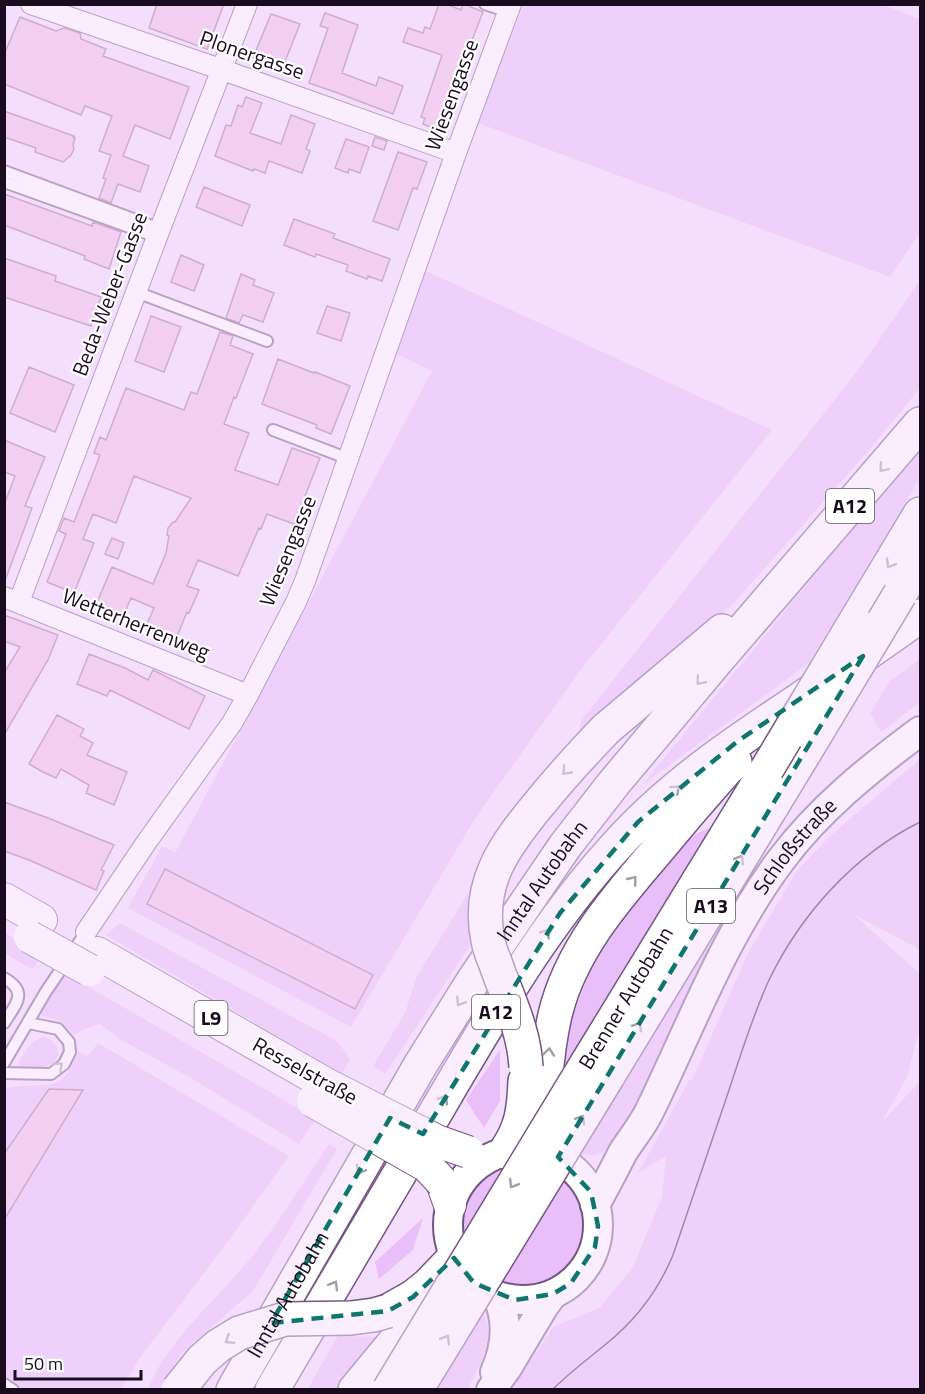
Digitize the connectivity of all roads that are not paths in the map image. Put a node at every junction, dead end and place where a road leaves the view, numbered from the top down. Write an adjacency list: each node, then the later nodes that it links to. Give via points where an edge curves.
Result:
1 (31, 4): 5 (street, Plonergasse)
2 (247, 4): 5 (street, Beda-Weber-Gasse)
3 (485, 4): 4 (lane)
4 (510, 8): 6 (street, Wiesengasse)
5 (223, 70): 6 (street, Plonergasse); 9 (street, Beda-Weber-Gasse)
6 (456, 153): 14 (street, Wiesengasse)
7 (4, 171): 9 (lane)
8 (4, 182): 9 (lane)
9 (159, 233): 10 (street, Beda-Weber-Gasse)
10 (136, 292): 11 (lane); 18 (street, Beda-Weber-Gasse)
11 (267, 341)
12 (921, 424): 17 (highway, Inntal Autobahn / A12, one-way to 17)
13 (273, 430): 14 (lane)
14 (349, 459): 20 (street, Wiesengasse, via 300,592)
15 (921, 514): 30 (highway, Brenner Autobahn / A13, one-way to 30, bridge, via 767,769)
16 (921, 561): 19 (highway, Brenner Autobahn / A13)
17 (778, 588): 35 (highway, one-way to 35, bridge, via 606,729 561,776 519,828 495,866 485,904 488,941 519,1026 526,1067 522,1120 515,1138); 45 (highway, Inntal Autobahn / A12, one-way to 45, via 614,783 525,903 421,1064)
18 (12, 599): 20 (street, Wetterherrenweg)
19 (910, 605): 21 (highway, Inntal Autobahn / A12); 30 (highway, Brenner Autobahn / A13, one-way to 19, bridge, via 814,737)
20 (248, 695): 25 (street, Wiesengasse, via 148,840)
21 (798, 700): 34 (highway, one-way to 21, via 554,1023 563,990 584,945 640,870 726,770); 46 (highway, Inntal Autobahn / A12, one-way to 21, via 468,1058 560,913 638,822 695,773)
22 (921, 731): 33 (main road, Schloßstraße, via 850,787 780,861 736,932 649,1113)
23 (4, 899): 24 (main road, Resselstraße / L9)
24 (25, 927): 25 (main road, Resselstraße / L9, bridge)
25 (91, 952): 28 (lane, Wiesengasse, via 62,967); 32 (main road, Resselstraße / L9)
26 (4, 978): 27 (lane, via 18,989 19,997)
27 (4, 1023)
28 (28, 1023): 29 (lane, Wiesengasse); 31 (lane, one-way to 28, via 51,1074 64,1064 70,1052 69,1042 58,1029)
29 (4, 1063)
30 (597, 1069): 48 (highway, Brenner Autobahn / A13, one-way to 48, bridge); 49 (highway, Brenner Autobahn / A13, one-way to 30, bridge)
31 (4, 1073)
32 (319, 1092): 35 (main road, Resselstraße / L9, bridge, via 437,1141); 37 (main road, Resselstraße / L9, bridge, via 427,1166)
33 (624, 1151): 36 (main road); 38 (main road, Schloßstraße)
34 (543, 1152): 35 (main road, L9, via 524,1149); 36 (main road, L9)
35 (487, 1154): 37 (main road)
36 (575, 1171): 38 (main road, L9)
37 (446, 1194): 39 (main road, via 448,1241)
38 (596, 1204): 41 (main road, L9, via 595,1247 586,1267)
39 (454, 1258): 40 (main road, via 463,1272); 44 (highway, one-way to 44, bridge, via 413,1297 387,1311 351,1318 285,1319 239,1333 202,1360)
40 (485, 1290): 41 (main road, L9, via 515,1300); 47 (highway, via 448,1299 411,1327); 50 (main road, via 502,1308 505,1320 498,1366)
41 (553, 1294): 50 (main road, via 507,1368)
42 (4, 1384): 43 (lane)
43 (13, 1389)
44 (178, 1389)
45 (233, 1389)
46 (272, 1389)
47 (355, 1389)
48 (389, 1389)
49 (416, 1389)
50 (489, 1389)

